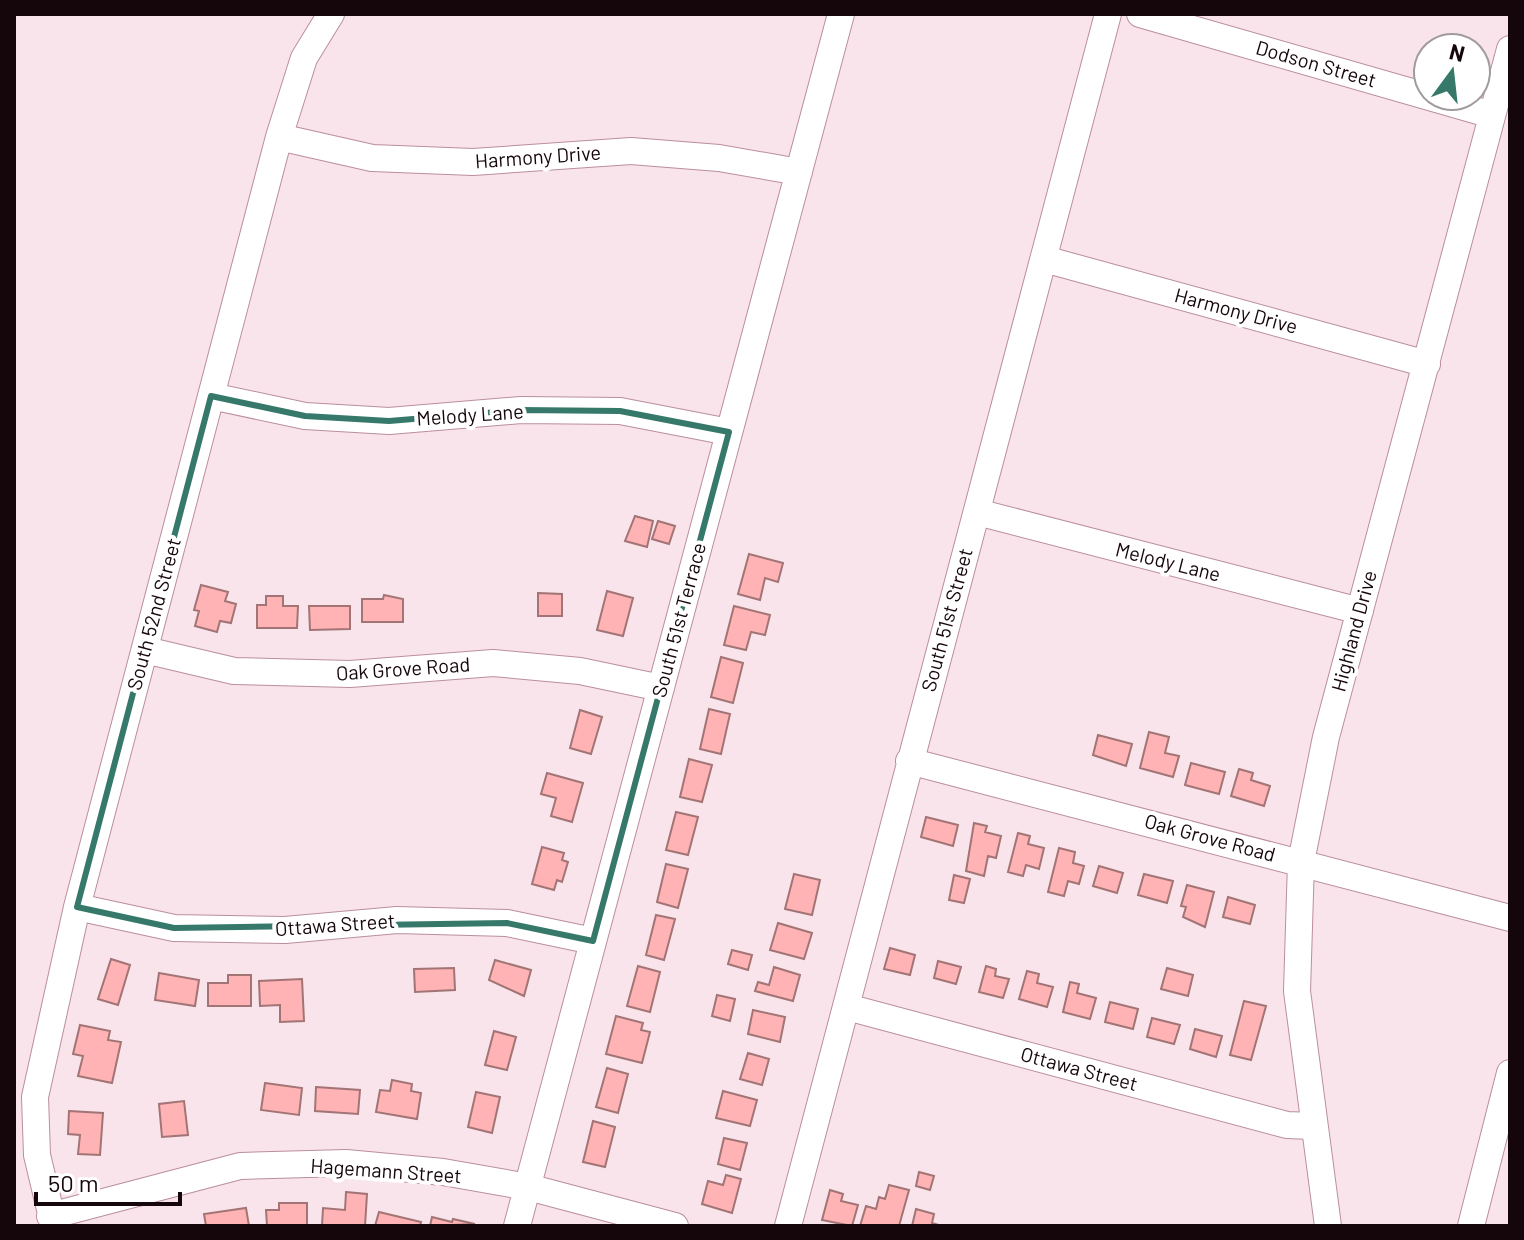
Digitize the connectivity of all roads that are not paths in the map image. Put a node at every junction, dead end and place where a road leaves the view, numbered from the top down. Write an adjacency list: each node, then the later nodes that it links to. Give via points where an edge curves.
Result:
1 (331, 14): 7 (street, South 52nd Street, via 304,58)
2 (841, 14): 8 (street, South 51st Terrace)
3 (1108, 14): 9 (street, South 51st Street)
4 (1140, 14): 6 (street, Dodson Street)
5 (1510, 49): 6 (street, Highland Drive)
6 (1492, 115): 10 (street, Highland Drive)
7 (279, 137): 8 (street, Harmony Drive, via 372,158 473,162 631,151); 11 (street, South 52nd Street)
8 (799, 172): 12 (street, South 51st Terrace)
9 (1044, 259): 10 (street, Harmony Drive); 13 (street, South 51st Street)
10 (1427, 364): 14 (street, Highland Drive)
11 (211, 396): 12 (street, Melody Lane, via 305,416 389,421 521,410 620,411); 15 (street, South 52nd Street)
12 (729, 432): 16 (street, South 51st Terrace)
13 (977, 512): 14 (street, Melody Lane); 17 (street, South 51st Street)
14 (1360, 611): 18 (street, Highland Drive, via 1326,737)
15 (145, 650): 16 (street, Oak Grove Road, via 234,671 350,674 493,663 580,671); 19 (street, South 52nd Street)
16 (661, 688): 21 (street, South 51st Terrace)
17 (909, 761): 18 (street, Oak Grove Road); 22 (street, South 51st Street)
18 (1301, 862): 20 (street, Oak Grove Road); 24 (street, Highland Drive, via 1297,991)
19 (77, 907): 21 (street, Ottawa Street, via 174,928 285,930 397,920 507,923); 26 (street, South 52nd Street, via 35,1097 37,1155)
20 (1510, 918)
21 (593, 941): 25 (street, South 51st Terrace)
22 (847, 1007): 24 (street, Ottawa Street, via 1287,1125); 29 (street, South 51st Street)
23 (1510, 1073): 31 (street)
24 (1312, 1126): 30 (street, Highland Drive)
25 (528, 1187): 26 (street, Hagemann Street, via 346,1163 240,1166); 27 (street, South 51st Terrace); 28 (street, Hagemann Street)
26 (52, 1221)
27 (517, 1226)
28 (675, 1226)
29 (788, 1226)
30 (1328, 1226)
31 (1471, 1226)

